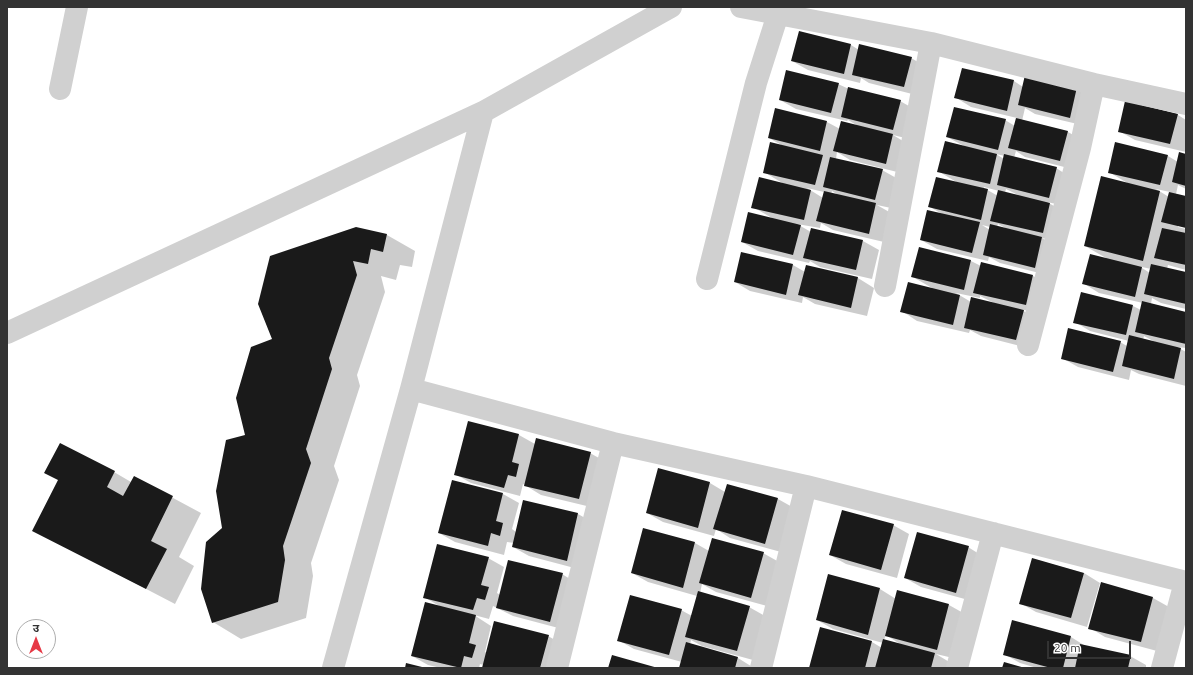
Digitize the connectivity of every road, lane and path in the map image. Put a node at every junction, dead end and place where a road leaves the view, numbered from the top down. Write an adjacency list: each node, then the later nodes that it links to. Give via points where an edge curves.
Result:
1 (77, 7): 7 (street)
2 (671, 7): 9 (street)
3 (742, 7): 4 (street)
4 (778, 14): 5 (street); 10 (street, via 756,83)
5 (931, 43): 6 (street); 11 (street)
6 (1094, 84): 8 (street); 13 (street, via 1080,148)
7 (60, 89)
8 (1186, 104)
9 (483, 112): 12 (street); 14 (street)
10 (707, 279)
11 (885, 286)
12 (7, 333)
13 (1028, 345)
14 (411, 389): 15 (street); 19 (street)
15 (613, 443): 16 (street); 20 (street)
16 (806, 486): 17 (street); 21 (street)
17 (993, 533): 18 (street); 22 (street)
18 (1185, 582): 23 (street)
19 (333, 668)
20 (557, 668)
21 (760, 668)
22 (957, 668)
23 (1162, 668)

